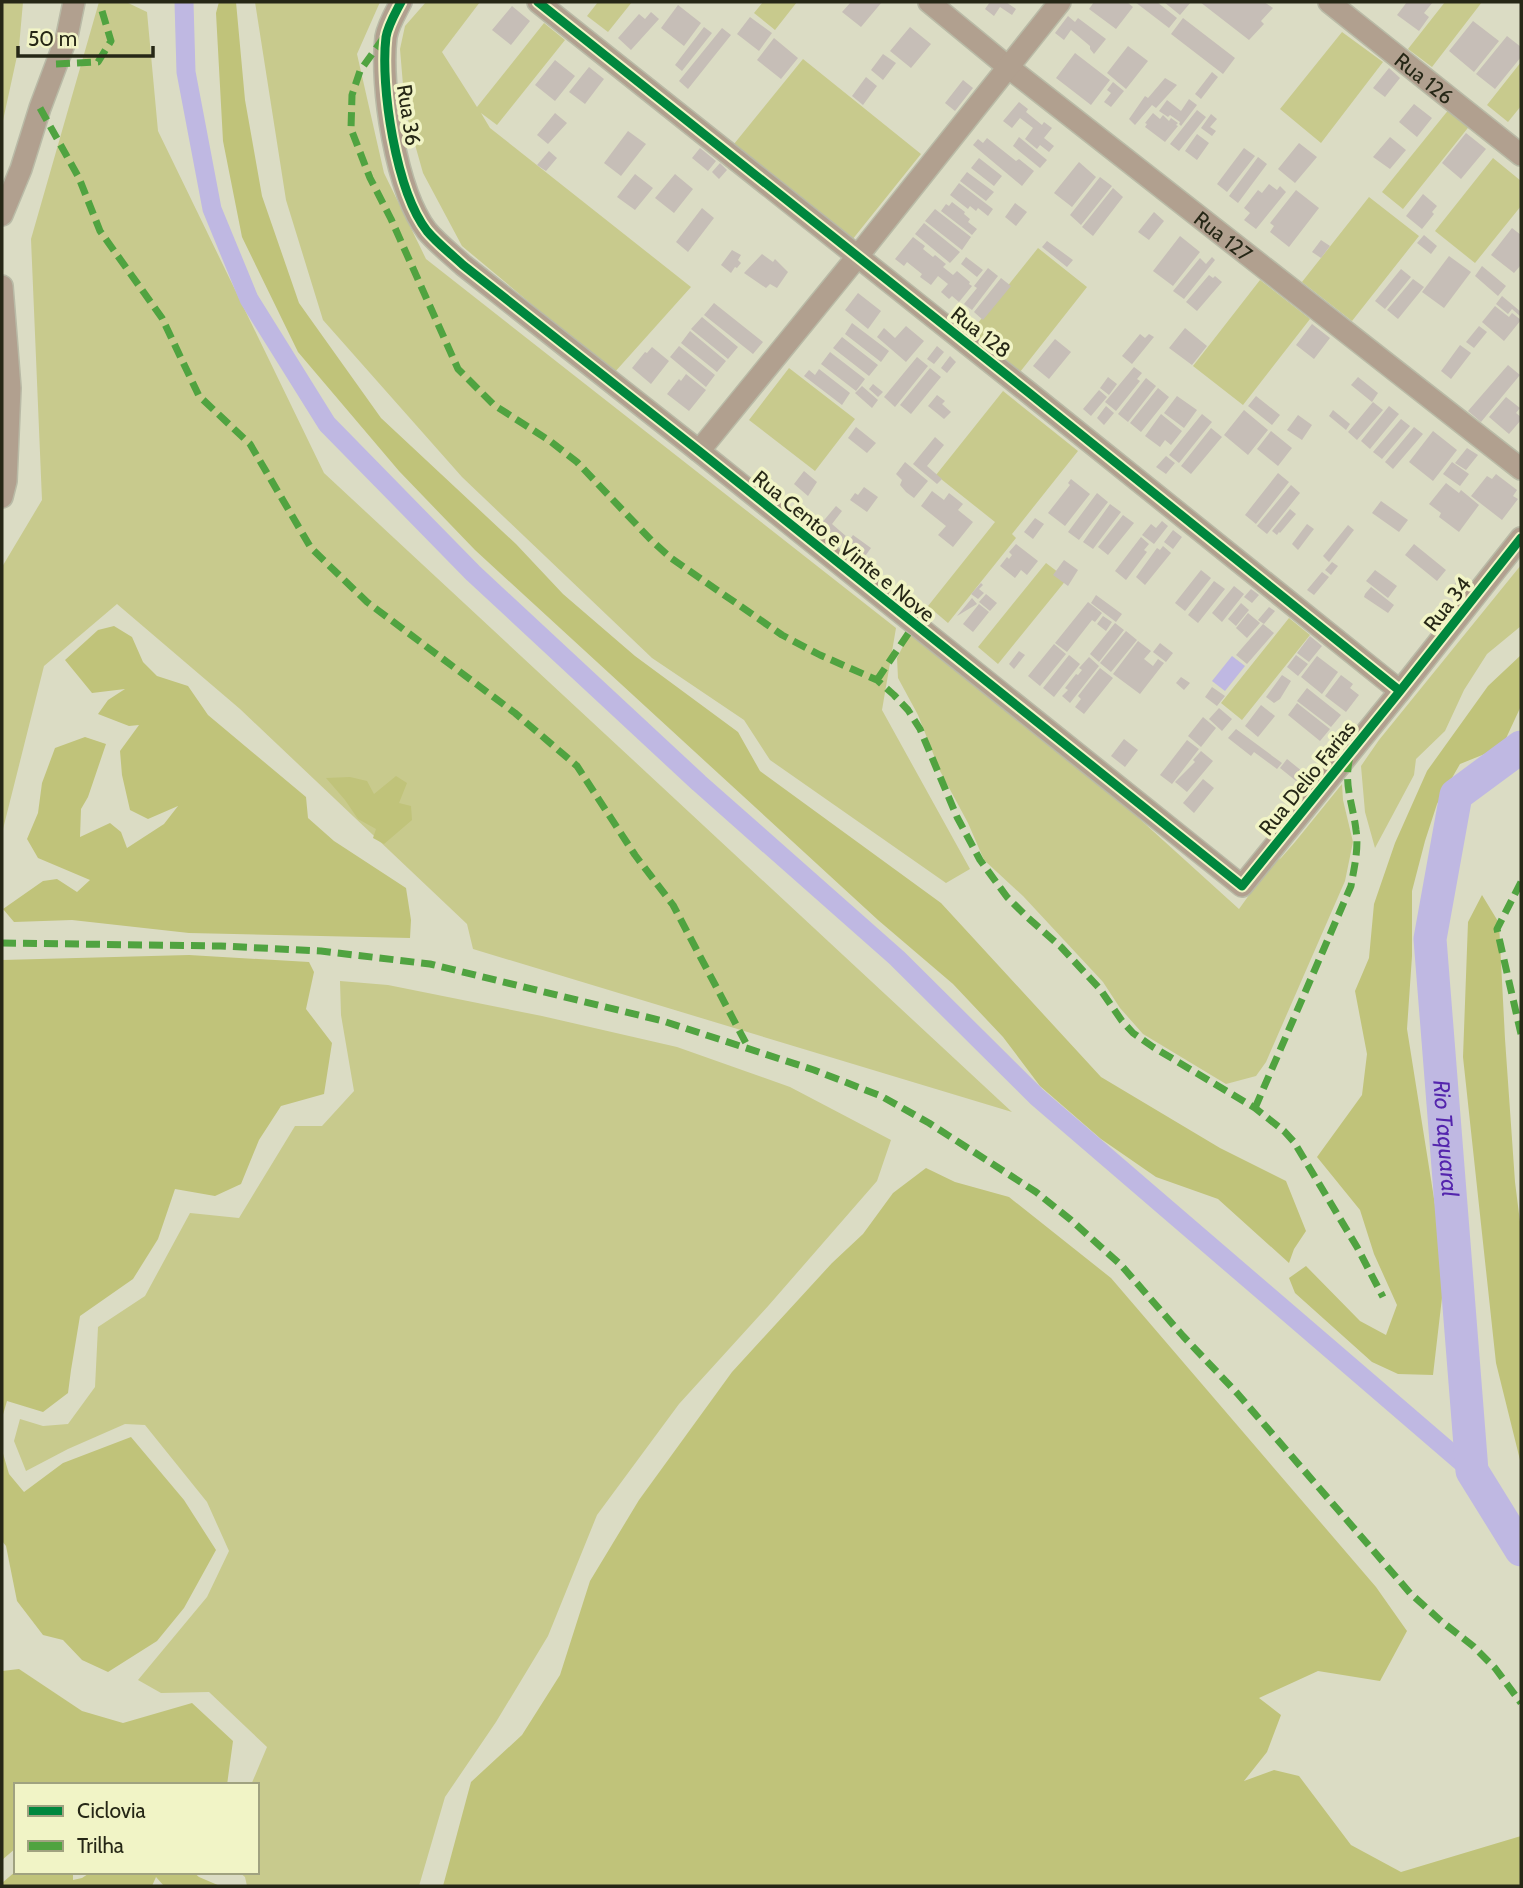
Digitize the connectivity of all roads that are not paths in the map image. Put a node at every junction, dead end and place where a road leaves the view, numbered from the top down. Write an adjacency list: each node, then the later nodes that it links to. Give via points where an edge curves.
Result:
1 (74, 2): 9 (street, via 67,36)
2 (401, 2): 10 (street, Rua 36, via 386,34 390,123 413,207)
3 (538, 2): 11 (street, Rua 128)
4 (929, 2): 7 (street, Rua 127)
5 (1060, 2): 7 (street)
6 (1328, 2): 8 (street, Rua 126)
7 (1008, 66): 11 (street); 14 (street, Rua 127)
8 (1521, 155)
9 (2, 215)
10 (427, 231): 13 (street, Rua Cento e Vinte e Nove, via 463,265)
11 (858, 257): 13 (street); 17 (street, Rua 128)
12 (2, 286): 15 (street, via 10,388)
13 (699, 451): 18 (street, Rua Cento e Vinte e Nove)
14 (1521, 468)
15 (2, 497)
16 (1521, 538): 17 (street, Rua 34)
17 (1400, 691): 18 (street, Rua Delio Farias)
18 (1242, 886)

